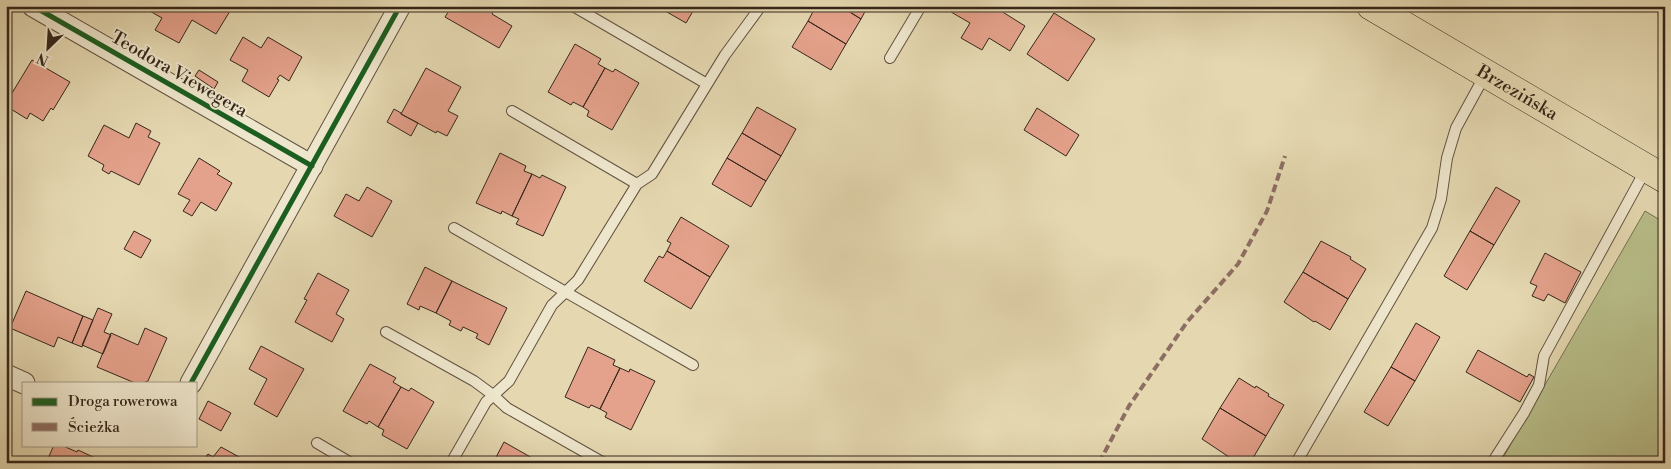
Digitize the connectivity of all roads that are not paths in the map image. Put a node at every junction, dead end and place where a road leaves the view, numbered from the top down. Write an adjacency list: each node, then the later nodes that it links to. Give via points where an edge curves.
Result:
1 (33, 6): 11 (street, Teodora Viewegera)
2 (400, 6): 11 (street)
3 (573, 6): 9 (lane)
4 (761, 6): 9 (lane)
5 (921, 6): 7 (lane)
6 (1371, 6): 8 (main road, Brzezińska)
7 (890, 58)
8 (1486, 74): 12 (main road, Brzezińska); 26 (lane, via 1456,128 1432,228)
9 (707, 84): 13 (lane, via 652,174)
10 (512, 111): 13 (lane)
11 (312, 166): 20 (street)
12 (1656, 173): 27 (lane, via 1544,356 1539,385)
13 (636, 184): 15 (lane, via 578,280)
14 (454, 228): 15 (lane)
15 (566, 292): 17 (lane); 21 (lane, via 552,306 509,380)
16 (386, 332): 21 (lane)
17 (693, 365)
18 (6, 375): 19 (street)
19 (22, 382)
20 (192, 382)
21 (493, 395): 24 (lane); 25 (lane, via 507,408)
22 (318, 444): 23 (lane)
23 (351, 463)
24 (451, 463)
25 (604, 463)
26 (1296, 463)
27 (1492, 463)

